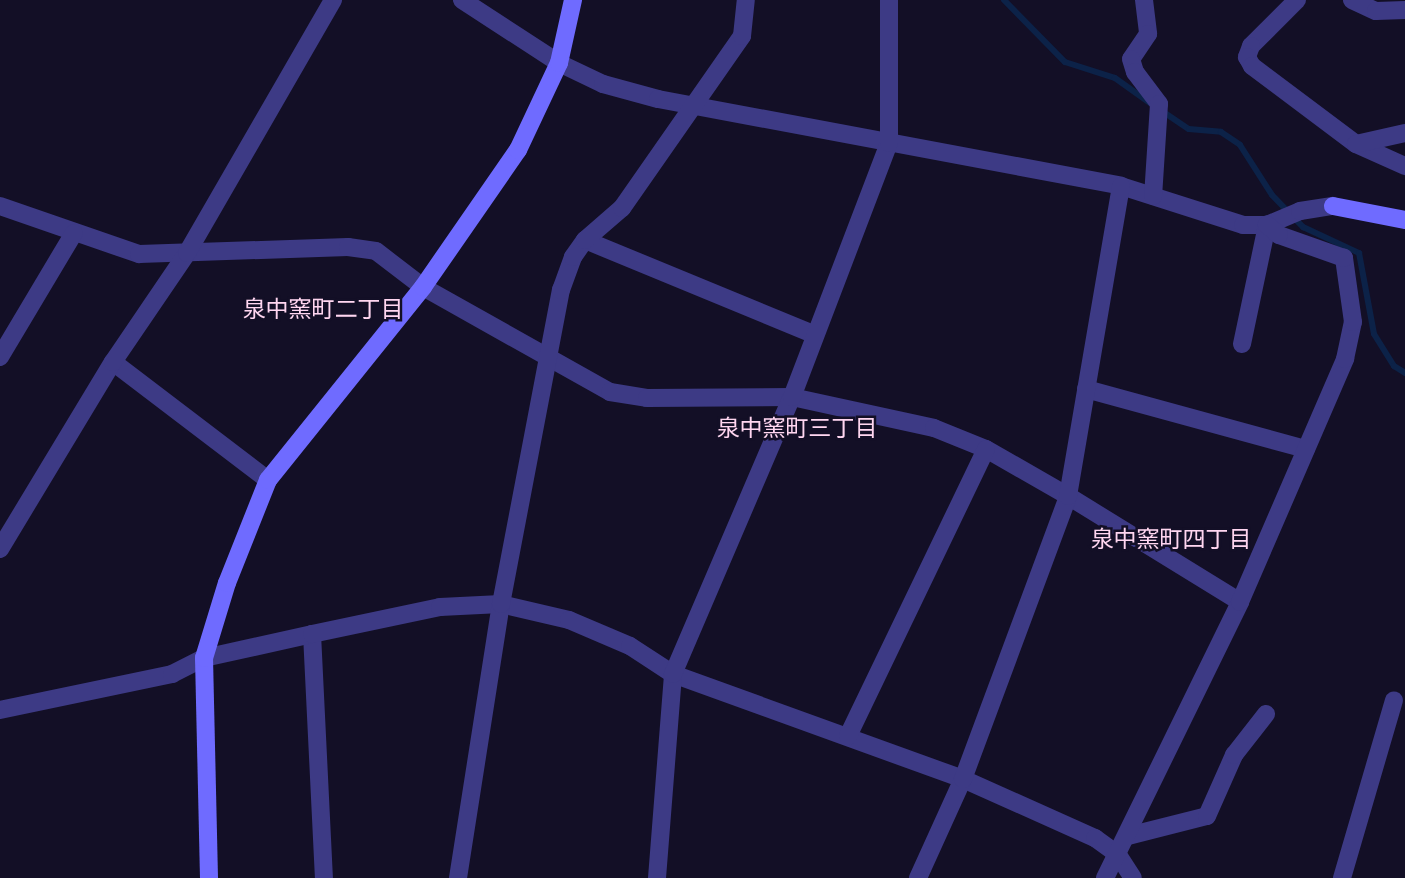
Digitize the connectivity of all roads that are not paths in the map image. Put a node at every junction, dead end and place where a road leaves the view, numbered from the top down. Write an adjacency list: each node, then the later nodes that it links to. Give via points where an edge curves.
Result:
1 (333, 0): 23 (street)
2 (461, 0): 10 (street)
3 (573, 0): 10 (street)
4 (746, 0): 11 (street, via 742,36)
5 (889, 0): 13 (street)
6 (1144, 0): 17 (street, via 1148,34 1132,59 1135,72 1159,104)
7 (1297, 0): 14 (street, via 1251,46 1247,57 1252,66)
8 (1352, 0): 9 (street, via 1376,12)
9 (1405, 10)
10 (559, 63): 11 (street, via 603,84); 24 (street, via 518,150)
11 (695, 107): 13 (street); 22 (street, via 622,208)
12 (1405, 133): 14 (street)
13 (889, 143): 16 (street); 25 (street)
14 (1356, 144): 15 (street)
15 (1405, 166)
16 (1121, 186): 17 (street); 30 (street)
17 (1153, 196): 20 (street, via 1243,225)
18 (0, 206): 21 (street)
19 (1405, 220): 20 (street, via 1333,205 1300,211)
20 (1273, 223): 26 (street); 33 (street, via 1279,235 1344,258 1353,322 1345,359)
21 (74, 233): 23 (street, via 139,254); 27 (street)
22 (584, 240): 25 (street); 28 (street, via 561,290)
23 (187, 253): 24 (street, via 348,247 376,251); 29 (street)
24 (423, 287): 28 (street); 34 (street)
25 (813, 334): 31 (street)
26 (1242, 344)
27 (0, 357)
28 (548, 359): 31 (street, via 610,392 647,398); 38 (street)
29 (113, 362): 34 (street); 36 (street)
30 (1086, 389): 33 (street); 35 (street)
31 (792, 397): 32 (street, via 934,428); 41 (street)
32 (986, 449): 35 (street); 45 (street)
33 (1306, 449): 37 (street)
34 (268, 481): 40 (street)
35 (1068, 496): 37 (street); 46 (street)
36 (0, 549)
37 (1240, 602): 47 (street)
38 (501, 604): 39 (street, via 440,607); 41 (street, via 569,620 630,646); 51 (street)
39 (312, 634): 40 (street); 50 (street)
40 (204, 658): 43 (street, via 172,674); 49 (street)
41 (673, 674): 45 (street); 52 (street)
42 (1394, 700): 56 (street)
43 (0, 710)
44 (1266, 714): 47 (street, via 1234,755 1207,816)
45 (848, 736): 46 (street)
46 (963, 779): 48 (street, via 1095,838); 53 (street)
47 (1128, 836): 48 (street)
48 (1118, 855): 54 (street); 55 (street)
49 (209, 878)
50 (324, 878)
51 (458, 878)
52 (657, 878)
53 (918, 878)
54 (1105, 878)
55 (1133, 878)
56 (1342, 878)

